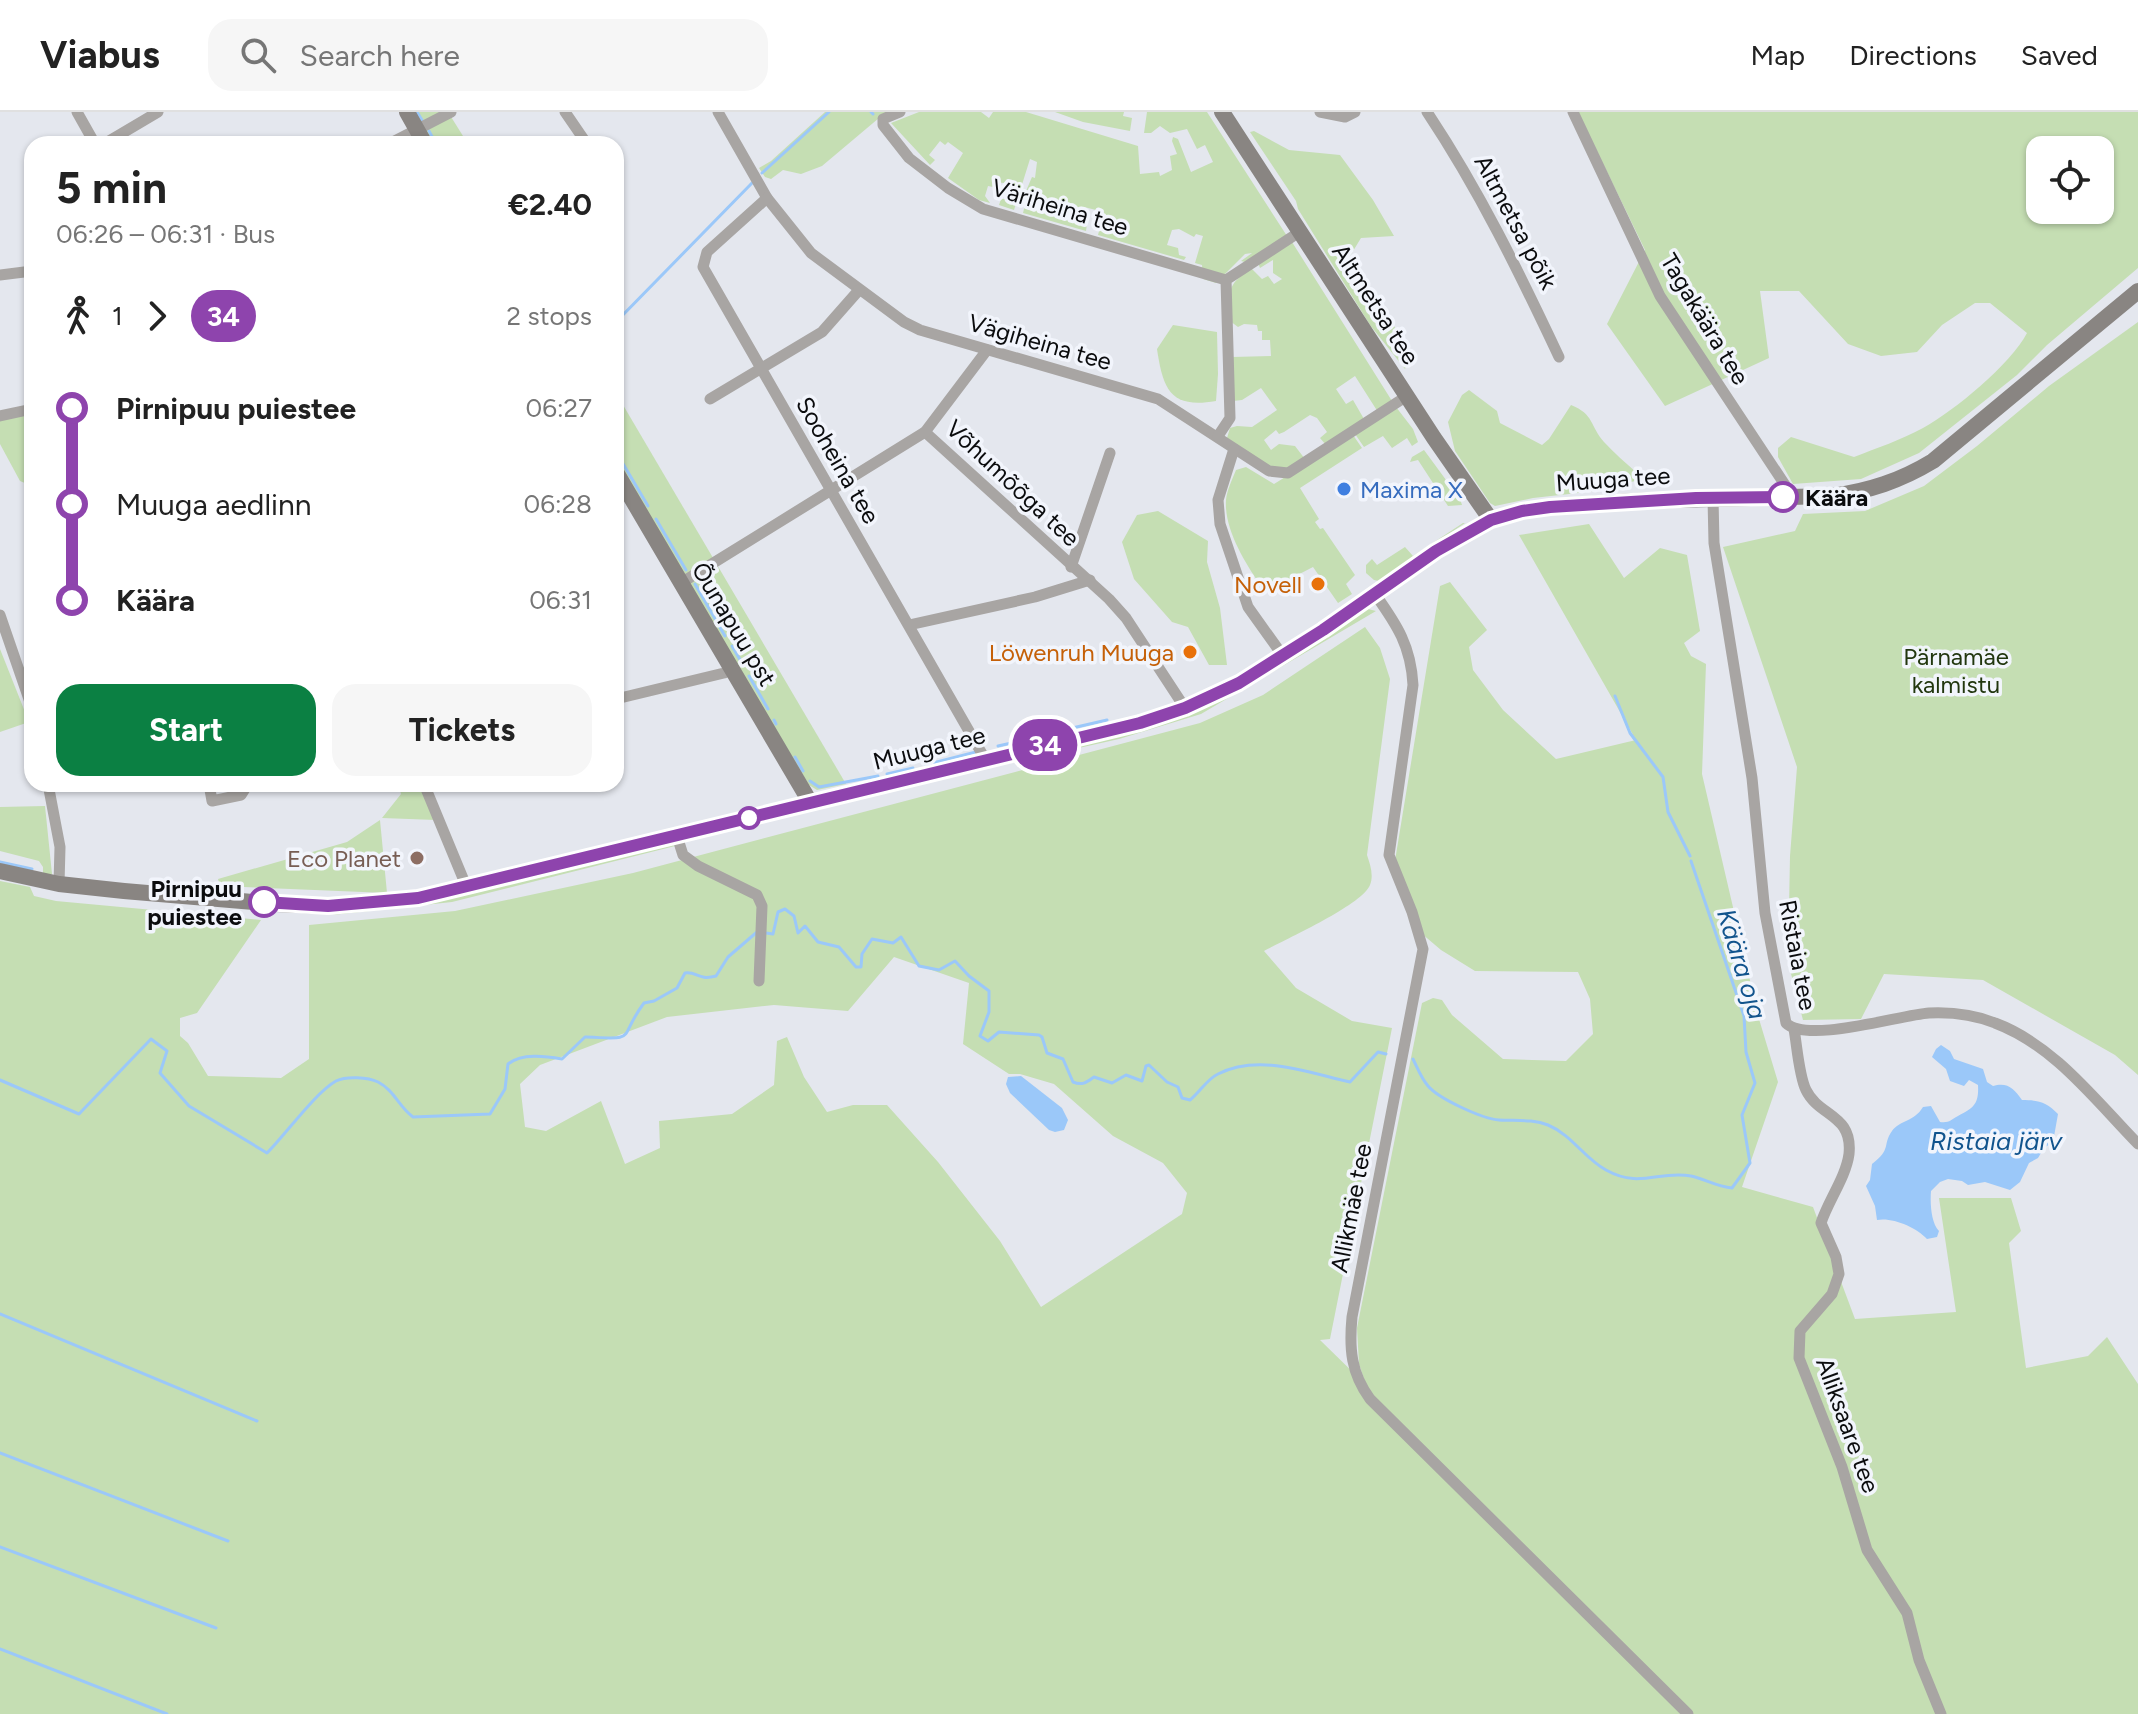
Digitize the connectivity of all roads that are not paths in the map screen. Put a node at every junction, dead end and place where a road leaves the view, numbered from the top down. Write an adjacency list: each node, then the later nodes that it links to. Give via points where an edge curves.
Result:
1 (77, 112): 14 (street)
2 (158, 112): 15 (street)
3 (407, 112): 13 (main road)
4 (451, 112): 13 (street)
5 (565, 112): 18 (street)
6 (718, 112): 19 (street, Vägiheina tee)
7 (900, 112): 23 (street, Väriheina tee, via 883,119 883,125 909,158 983,209)
8 (1222, 112): 20 (main road, Altmetsa tee)
9 (1320, 112): 10 (street, via 1345,117)
10 (1355, 112)
11 (1427, 112): 27 (street, Altmetsa põik, via 1505,242)
12 (1573, 112): 39 (street, Tagakäära tee, via 1660,296)
13 (416, 128): 16 (street); 17 (main road)
14 (90, 136)
15 (118, 136)
16 (402, 136)
17 (420, 136)
18 (582, 136)
19 (767, 198): 24 (street, Vägiheina tee, via 811,253); 28 (street, Sooheina tee, via 703,260)
20 (1301, 231): 23 (street); 29 (main road, Altmetsa tee)
21 (24, 272): 22 (street)
22 (1, 274)
23 (1226, 280): 34 (street, via 1230,418)
24 (859, 290): 26 (street, Vägiheina tee, via 912,327); 28 (street, via 822,332)
25 (2138, 291): 39 (main road, Muuga tee, via 1933,461 1894,482 1860,492)
26 (987, 350): 33 (street); 34 (street, Vägiheina tee, via 1158,399)
27 (1559, 357)
28 (760, 370): 30 (street); 38 (street, Sooheina tee)
29 (1407, 396): 35 (street, Vägiheina tee, via 1288,473 1269,471); 41 (main road, Altmetsa tee)
30 (710, 399)
31 (24, 411): 32 (street)
32 (0, 416)
33 (925, 432): 38 (street); 42 (street, Võhumõõga tee)
34 (1218, 436): 35 (street, Vägiheina tee)
35 (1234, 449): 48 (street, via 1218,500 1220,524 1248,607)
36 (1110, 453): 42 (street, Võhumõõga tee)
37 (624, 486): 44 (main road, Õunapuu pst)
38 (830, 490): 44 (street); 47 (street, Sooheina tee)
39 (1793, 497): 40 (main road, Muuga tee)
40 (1713, 498): 41 (main road, Muuga tee, via 1550,507); 64 (street, Ristaia tee, via 1714,543 1752,778 1765,913 1786,1023)
41 (1491, 520): 45 (main road, Muuga tee)
42 (1071, 567): 43 (street, Võhumõõga tee)
43 (1090, 580): 47 (street); 52 (street, Võhumõõga tee, via 1126,618)
44 (681, 583): 49 (main road, Õunapuu pst)
45 (1375, 594): 48 (main road, Muuga tee); 66 (street, Allikmäe tee, via 1408,647 1412,663 1389,855 1423,949 1352,1317 1354,1371 1370,1399)
46 (0, 615): 50 (street)
47 (909, 625): 53 (street, Sooheina tee)
48 (1283, 656): 52 (main road, Muuga tee)
49 (732, 669): 51 (street); 58 (main road, Õunapuu pst)
50 (24, 685)
51 (624, 697)
52 (1185, 708): 53 (main road, Muuga tee)
53 (985, 759): 58 (main road, Muuga tee)
54 (50, 792): 61 (street, via 60,847)
55 (210, 792): 56 (street, via 212,801)
56 (243, 792)
57 (427, 792): 62 (street)
58 (810, 802): 59 (main road, Muuga tee)
59 (677, 836): 62 (main road, Muuga tee); 63 (street, via 683,855 757,895 762,915)
60 (0, 871): 61 (main road, Muuga tee)
61 (59, 884): 62 (main road, Muuga tee, via 328,906)
62 (467, 888)
63 (759, 981)
64 (1794, 1029): 65 (street, Ristaia tee, via 1838,1029 1935,1013 1992,1022 2046,1051); 67 (street, Alliksaare tee, via 1806,1090 1844,1125 1849,1144 1821,1223 1839,1274 1832,1294 1800,1331 1799,1358 1842,1467 1867,1550 1907,1613)
65 (2138, 1144)
66 (1688, 1714)
67 (1941, 1714)

